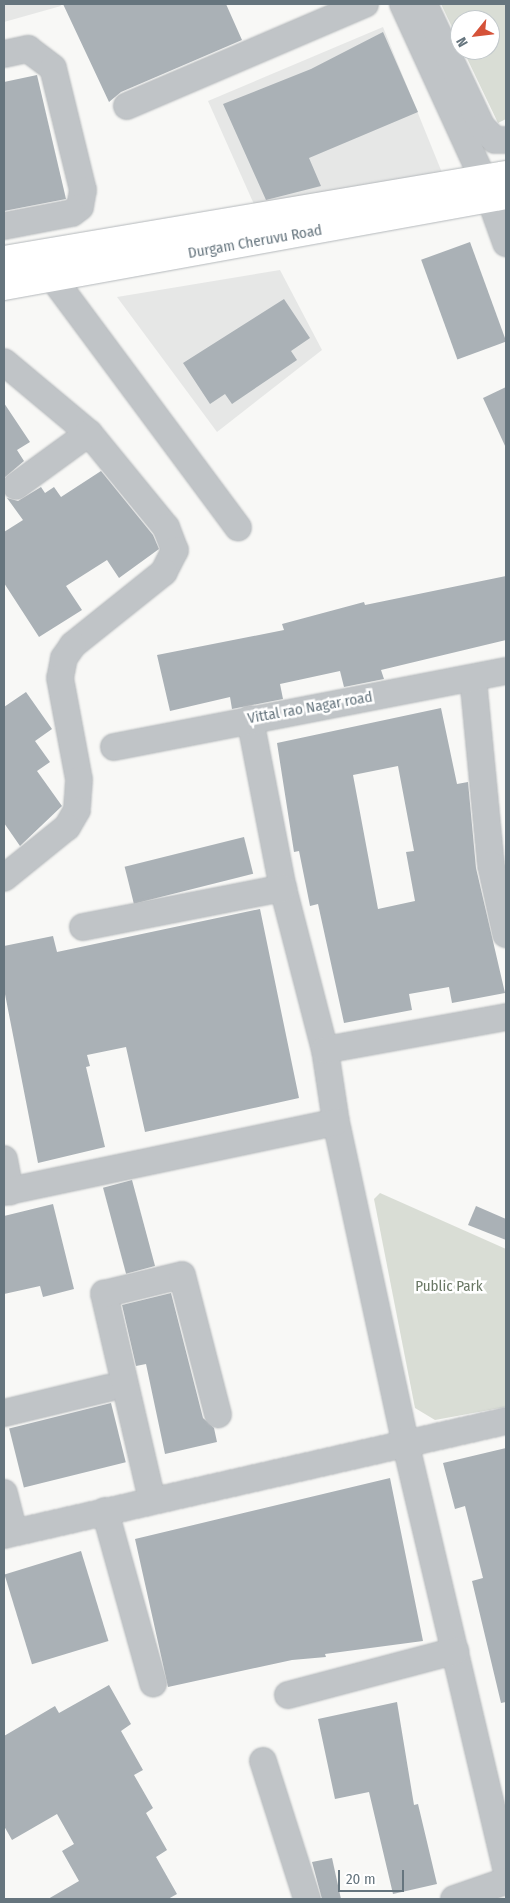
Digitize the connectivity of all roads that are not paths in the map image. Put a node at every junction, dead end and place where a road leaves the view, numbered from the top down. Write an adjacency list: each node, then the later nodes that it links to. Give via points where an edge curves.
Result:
1 (365, 4): 5 (street)
2 (402, 4): 7 (street)
3 (424, 4): 6 (street, via 482,127 495,140)
4 (4, 54): 8 (street, via 28,49 53,68 83,190 80,207 72,213)
5 (127, 106)
6 (506, 140)
7 (498, 187): 9 (street); 10 (main road, Durgam Cheruvu Road)
8 (4, 226)
9 (506, 243)
10 (23, 272): 14 (street)
11 (4, 362): 12 (street)
12 (89, 434): 13 (street); 19 (street, via 166,527 175,550 164,572 74,645 64,658 60,678 79,780 77,810 67,827)
13 (16, 486)
14 (238, 527)
15 (506, 671): 16 (street, Vittal rao Nagar road)
16 (473, 678): 17 (street, Vittal rao Nagar road); 23 (street, via 491,865)
17 (250, 719): 18 (street, Vittal rao Nagar road); 20 (street)
18 (114, 747)
19 (4, 878)
20 (282, 880): 21 (street); 22 (street); 25 (street)
21 (181, 893)
22 (83, 927)
23 (506, 934)
24 (506, 1017): 25 (street)
25 (325, 1050): 26 (street)
26 (336, 1122): 28 (street); 33 (street)
27 (4, 1159): 28 (street)
28 (7, 1191)
29 (108, 1388): 30 (street)
30 (4, 1413)
31 (218, 1414): 35 (street, via 182,1275 107,1292 104,1297)
32 (506, 1421): 33 (street)
33 (405, 1441): 35 (street); 38 (street)
34 (4, 1493): 37 (street)
35 (152, 1500): 36 (street)
36 (105, 1511): 37 (street); 39 (street)
37 (9, 1533)
38 (455, 1651): 40 (street); 42 (street)
39 (153, 1683)
40 (288, 1695)
41 (262, 1761): 44 (street)
42 (506, 1869)
43 (506, 1881): 45 (street)
44 (306, 1899)
45 (454, 1899)

